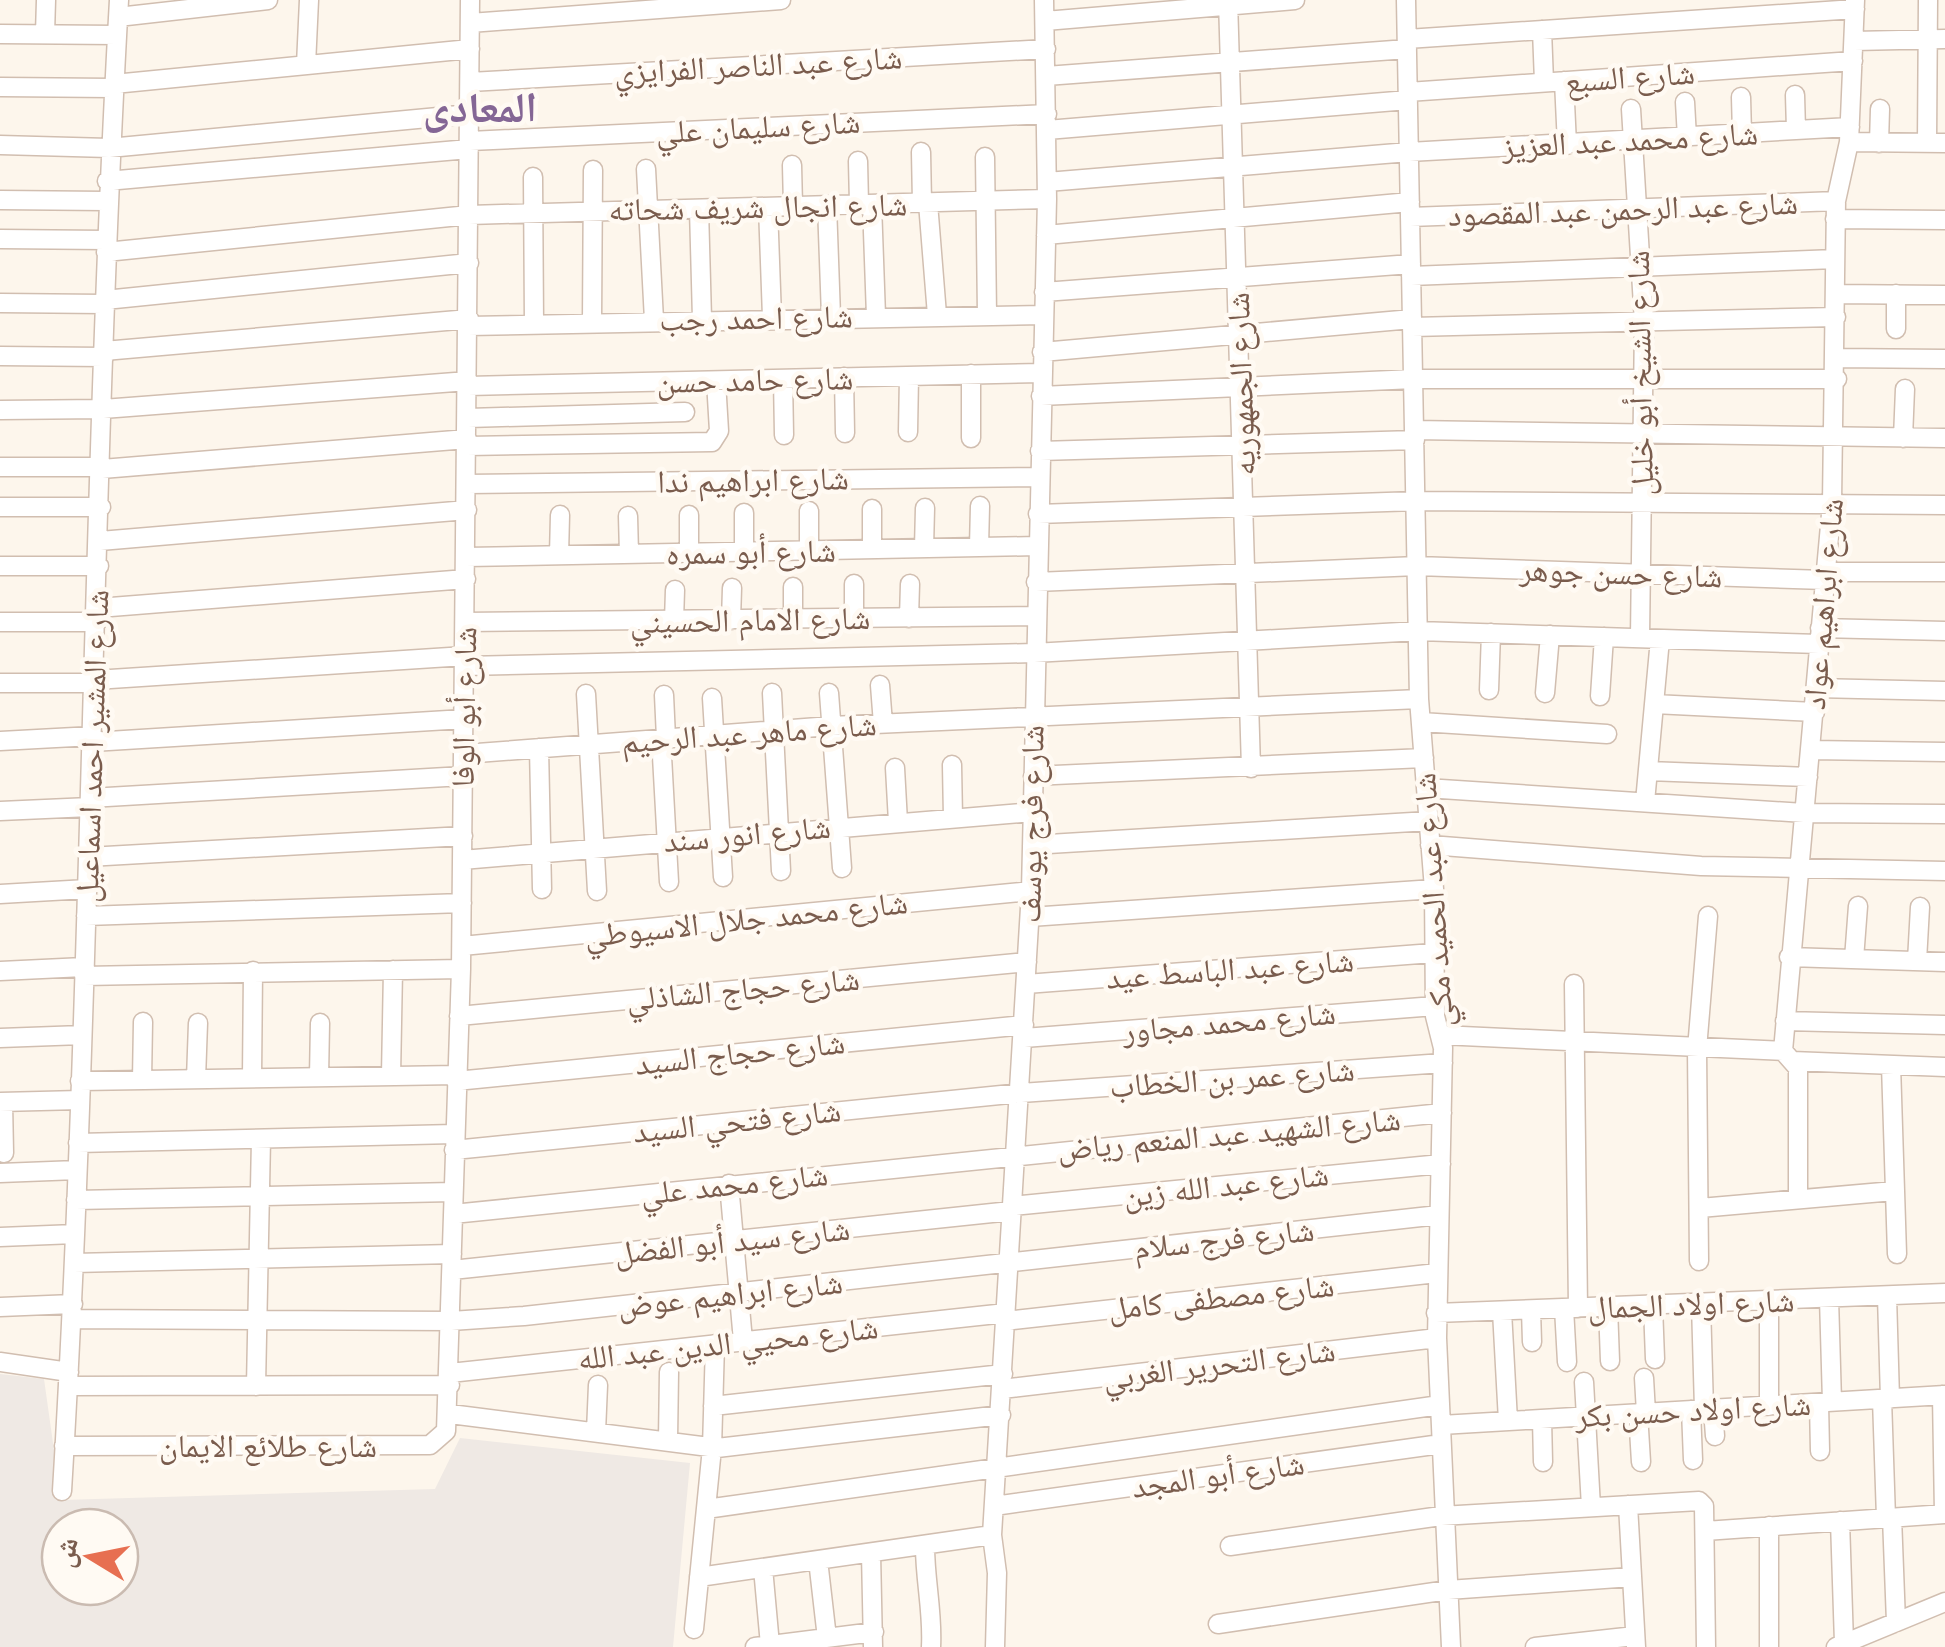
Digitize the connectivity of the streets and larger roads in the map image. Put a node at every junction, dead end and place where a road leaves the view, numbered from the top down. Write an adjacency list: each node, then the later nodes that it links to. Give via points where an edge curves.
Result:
1 (46, 0): 17 (street)
2 (268, 0): 12 (street)
3 (309, 0): 25 (street)
4 (470, 0): 14 (street, شارع أبو الوفا)
5 (782, 0): 14 (street)
6 (1044, 0): 13 (street, شارع فرج يوسف)
7 (1295, 0): 10 (street)
8 (1406, 0): 20 (street, شارع عبد الحميد مكي)
9 (1928, 0): 18 (street)
10 (1228, 3): 13 (street); 24 (street, شارع الجمهوريه)
11 (1855, 4): 15 (street); 19 (street, شارع ابراهيم عواد)
12 (118, 17): 17 (street); 29 (street, شارع المشير احمد اسماعيل)
13 (1045, 21): 22 (street, شارع فرج يوسف)
14 (470, 23): 21 (street, شارع أبو الوفا)
15 (1542, 30): 20 (street); 28 (street)
16 (0, 34): 17 (street)
17 (46, 34)
18 (1936, 40): 19 (street); 46 (street)
19 (1854, 41): 23 (street, شارع ابراهيم عواد)
20 (1407, 44): 24 (street); 32 (street, شارع عبد الحميد مكي)
21 (470, 49): 25 (street); 27 (street, شارع أبو الوفا)
22 (1046, 49): 26 (street, شارع فرج يوسف); 27 (street, شارع عبد الناصر الفرايزي)
23 (1853, 61): 28 (street, شارع السبع); 42 (street, شارع ابراهيم عواد)
24 (1230, 62): 26 (street); 38 (street, شارع الجمهوريه)
25 (306, 65): 29 (street)
26 (1046, 76): 39 (street, شارع فرج يوسف)
27 (470, 82): 37 (street, شارع أبو الوفا)
28 (1554, 82): 32 (street, شارع السبع); 48 (street)
29 (114, 86): 30 (street); 50 (street, شارع المشير احمد اسماعيل)
30 (0, 87)
31 (1795, 95): 40 (street)
32 (1408, 96): 38 (street, شارع السبع); 52 (street, شارع عبد الحميد مكي)
33 (1741, 97): 41 (street)
34 (1685, 102): 43 (street)
35 (1631, 109): 44 (street, شارع الشيخ أبو خليل)
36 (1880, 109): 45 (street)
37 (470, 114): 47 (street, شارع أبو الوفا); 50 (street)
38 (1232, 114): 39 (street, شارع سليمان علي); 56 (street, شارع الجمهوريه)
39 (1047, 122): 47 (street, شارع سليمان علي); 61 (street, شارع فرج يوسف)
40 (1796, 130): 41 (street, شارع محمد عبد العزيز); 42 (street, شارع محمد عبد العزيز)
41 (1742, 134): 43 (street, شارع محمد عبد العزيز)
42 (1849, 134): 45 (street, شارع محمد عبد العزيز); 73 (street, شارع ابراهيم عواد)
43 (1687, 138): 44 (street, شارع محمد عبد العزيز)
44 (1632, 141): 48 (street, شارع محمد عبد العزيز); 69 (street, شارع الشيخ أبو خليل)
45 (1879, 143): 46 (street, شارع محمد عبد العزيز)
46 (1936, 143)
47 (470, 145): 60 (street, شارع سليمان علي); 76 (street, شارع أبو الوفا)
48 (1567, 145): 52 (street, شارع محمد عبد العزيز)
49 (0, 146): 50 (street)
50 (109, 148): 60 (street, شارع المشير احمد اسماعيل)
51 (921, 152): 64 (street)
52 (1409, 152): 56 (street, شارع محمد عبد العزيز); 72 (street, شارع عبد الحميد مكي)
53 (985, 157): 63 (street)
54 (858, 161): 65 (street)
55 (792, 165): 67 (street)
56 (1233, 165): 61 (street, شارع انجال شريف شحاته); 77 (street, شارع الجمهوريه)
57 (646, 169): 71 (street)
58 (593, 170): 74 (street)
59 (533, 177): 75 (street)
60 (106, 191): 62 (street); 81 (street, شارع المشير احمد اسماعيل)
61 (1047, 191): 63 (street, شارع انجال شريف شحاته); 79 (street, شارع فرج يوسف)
62 (0, 200)
63 (986, 202): 64 (street, شارع انجال شريف شحاته); 94 (street)
64 (925, 203): 65 (street, شارع انجال شريف شحاته); 93 (street)
65 (866, 204): 66 (street, شارع انجال شريف شحاته); 97 (street)
66 (827, 205): 67 (street, شارع انجال شريف شحاته); 96 (street)
67 (793, 206): 68 (street, شارع انجال شريف شحاته)
68 (768, 207): 70 (street, شارع انجال شريف شحاته); 98 (street)
69 (1635, 208): 72 (street, شارع عبد الرحمن عبد المقصود); 73 (street, شارع عبد الرحمن عبد المقصود); 84 (street, شارع الشيخ أبو خليل)
70 (699, 209): 71 (street, شارع انجال شريف شحاته); 100 (street)
71 (648, 210): 74 (street, شارع انجال شريف شحاته); 101 (street)
72 (1410, 210): 77 (street, شارع عبد الرحمن عبد المقصود); 85 (street, شارع عبد الحميد مكي)
73 (1836, 210): 78 (street, شارع عبد الرحمن عبد المقصود); 82 (street, شارع ابراهيم عواد)
74 (592, 212): 75 (street, شارع انجال شريف شحاته); 103 (street)
75 (533, 213): 76 (street, شارع انجال شريف شحاته); 106 (street)
76 (469, 215): 81 (street, شارع انجال شريف شحاته); 83 (street, شارع أبو الوفا)
77 (1235, 218): 79 (street, شارع عبد الرحمن عبد المقصود); 86 (street, شارع الجمهوريه)
78 (1945, 220)
79 (1046, 236): 87 (street, شارع فرج يوسف)
80 (0, 238): 81 (street, شارع انجال شريف شحاته)
81 (106, 246): 91 (street, شارع المشير احمد اسماعيل)
82 (1834, 259): 84 (street); 88 (street, شارع ابراهيم عواد)
83 (469, 263): 91 (street); 102 (street, شارع أبو الوفا)
84 (1639, 266): 85 (street); 104 (street, شارع الشيخ أبو خليل)
85 (1411, 270): 86 (street); 105 (street, شارع عبد الحميد مكي)
86 (1238, 277): 87 (street); 108 (street, شارع الجمهوريه)
87 (1044, 292): 95 (street, شارع فرج يوسف)
88 (1835, 294): 89 (street); 99 (street, شارع ابراهيم عواد)
89 (1896, 294): 90 (street); 107 (street)
90 (1945, 295)
91 (105, 302): 92 (street); 110 (street, شارع المشير احمد اسماعيل)
92 (0, 303)
93 (937, 315): 94 (street, شارع احمد رجب); 97 (street, شارع احمد رجب)
94 (988, 315): 95 (street, شارع احمد رجب)
95 (1043, 315): 109 (street, شارع فرج يوسف)
96 (831, 316): 97 (street, شارع احمد رجب); 98 (street, شارع احمد رجب)
97 (876, 316)
98 (772, 317): 100 (street, شارع احمد رجب)
99 (1836, 317): 104 (street); 112 (street, شارع ابراهيم عواد)
100 (702, 319): 101 (street, شارع احمد رجب)
101 (654, 320): 103 (street, شارع احمد رجب)
102 (468, 322): 106 (street, شارع احمد رجب); 110 (street, شارع احمد رجب); 123 (street, شارع أبو الوفا)
103 (592, 322): 106 (street, شارع احمد رجب)
104 (1644, 322): 105 (street); 122 (street, شارع الشيخ أبو خليل)
105 (1412, 323): 108 (street); 119 (street, شارع عبد الحميد مكي)
106 (534, 324)
107 (1896, 329)
108 (1240, 334): 109 (street); 124 (street, شارع الجمهوريه)
109 (1042, 352): 114 (street, شارع فرج يوسف)
110 (104, 354): 111 (street, شارع احمد رجب); 128 (street, شارع المشير احمد اسماعيل)
111 (0, 356)
112 (1837, 358): 113 (street); 120 (street, شارع ابراهيم عواد)
113 (1945, 359)
114 (1042, 373): 115 (street, شارع حامد حسن); 126 (street, شارع فرج يوسف)
115 (971, 374): 116 (street, شارع حامد حسن); 136 (street)
116 (909, 376): 117 (street, شارع حامد حسن); 131 (street)
117 (844, 378): 118 (street, شارع حامد حسن); 132 (street)
118 (784, 379): 121 (street, شارع حامد حسن); 134 (street)
119 (1414, 379): 122 (street); 124 (street); 135 (street, شارع عبد الحميد مكي)
120 (1837, 379): 122 (street); 137 (street, شارع ابراهيم عواد)
121 (716, 380): 123 (street, شارع حامد حسن); 140 (street, via 719,431 712,442)
122 (1644, 380): 133 (street, شارع الشيخ أبو خليل)
123 (468, 384): 128 (street, شارع حامد حسن); 130 (street, شارع أبو الوفا)
124 (1242, 387): 126 (street); 141 (street, شارع الجمهوريه)
125 (1906, 389): 138 (street)
126 (1041, 396): 142 (street, شارع فرج يوسف)
127 (0, 410): 128 (street, شارع حامد حسن)
128 (103, 410): 144 (street, شارع المشير احمد اسماعيل)
129 (685, 412): 130 (street)
130 (468, 418): 140 (street, شارع أبو الوفا)
131 (908, 432)
132 (845, 433)
133 (1645, 434): 135 (street); 137 (street); 148 (street, شارع الشيخ أبو خليل)
134 (784, 435)
135 (1414, 435): 141 (street); 147 (street, شارع عبد الحميد مكي)
136 (971, 438)
137 (1836, 438): 138 (street); 149 (street, شارع ابراهيم عواد)
138 (1902, 438): 139 (street)
139 (1945, 438)
140 (467, 443): 144 (street); 146 (street, شارع أبو الوفا)
141 (1244, 445): 142 (street); 153 (street, شارع الجمهوريه)
142 (1040, 451): 145 (street, شارع فرج يوسف)
143 (0, 466): 144 (street)
144 (102, 468): 152 (street, شارع المشير احمد اسماعيل)
145 (1040, 476): 146 (street, شارع ابراهيم ندا); 160 (street, شارع فرج يوسف)
146 (467, 484): 156 (street, شارع أبو الوفا)
147 (1416, 501): 148 (street); 153 (street); 177 (street, شارع عبد الحميد مكي)
148 (1642, 503): 149 (street); 180 (street, شارع الشيخ أبو خليل)
149 (1832, 503): 150 (street); 181 (street, شارع ابراهيم عواد)
150 (1945, 505)
151 (980, 506): 167 (street)
152 (101, 507): 154 (street); 164 (street, شارع المشير احمد اسماعيل)
153 (1245, 507): 160 (street); 179 (street, شارع الجمهوريه)
154 (0, 508)
155 (924, 508): 166 (street)
156 (467, 510): 164 (street); 174 (street, شارع أبو الوفا)
157 (872, 510): 169 (street)
158 (810, 511): 168 (street)
159 (744, 513): 170 (street)
160 (1038, 514): 165 (street, شارع فرج يوسف)
161 (560, 515): 173 (street)
162 (689, 515): 171 (street)
163 (628, 516): 172 (street)
164 (100, 541): 176 (street, شارع المشير احمد اسماعيل)
165 (1037, 546): 167 (street, شارع أبو سمره); 183 (street, شارع فرج يوسف)
166 (924, 548): 167 (street, شارع أبو سمره); 169 (street, شارع أبو سمره)
167 (979, 548)
168 (809, 550): 169 (street, شارع أبو سمره); 170 (street, شارع أبو سمره)
169 (872, 550)
170 (744, 552): 171 (street, شارع أبو سمره)
171 (689, 553): 172 (street, شارع أبو سمره)
172 (629, 554): 173 (street, شارع أبو سمره)
173 (559, 555): 174 (street, شارع أبو سمره)
174 (466, 557): 182 (street, شارع أبو الوفا)
175 (0, 566): 176 (street)
176 (99, 566): 189 (street, شارع المشير احمد اسماعيل)
177 (1417, 566): 179 (street, شارع حسن جوهر); 180 (street, شارع حسن جوهر); 198 (street, شارع عبد الحميد مكي)
178 (1945, 572): 181 (street, شارع حسن جوهر)
179 (1247, 573): 183 (street, شارع حسن جوهر); 204 (street, شارع الجمهوريه)
180 (1641, 574): 181 (street, شارع حسن جوهر); 205 (street, شارع الشيخ أبو خليل)
181 (1825, 576): 202 (street, شارع ابراهيم عواد)
182 (466, 578): 189 (street); 197 (street, شارع أبو الوفا)
183 (1036, 582): 190 (street, شارع فرج يوسف)
184 (854, 584): 191 (street)
185 (910, 584): 192 (street)
186 (794, 586): 194 (street)
187 (732, 588): 193 (street)
188 (675, 590): 195 (street)
189 (97, 615): 196 (street); 209 (street, شارع المشير احمد اسماعيل)
190 (1035, 616): 192 (street, شارع الامام الحسيني); 207 (street, شارع فرج يوسف)
191 (854, 618): 192 (street, شارع الامام الحسيني); 194 (street, شارع الامام الحسيني)
192 (910, 618)
193 (732, 620): 194 (street, شارع الامام الحسيني); 195 (street, شارع الامام الحسيني)
194 (794, 620)
195 (674, 621): 197 (street, شارع الامام الحسيني)
196 (0, 622)
197 (465, 622): 208 (street, شارع أبو الوفا)
198 (1418, 631): 200 (street); 204 (street); 222 (street, شارع عبد الحميد مكي)
199 (1945, 631): 202 (street)
200 (1492, 633): 201 (street); 213 (street)
201 (1550, 635): 203 (street); 216 (street)
202 (1819, 636): 206 (street); 212 (street, شارع ابراهيم عواد)
203 (1604, 637): 205 (street); 220 (street)
204 (1248, 638): 207 (street); 224 (street, شارع الجمهوريه)
205 (1640, 638): 206 (street)
206 (1660, 638): 223 (street)
207 (1034, 653): 208 (street); 226 (street, شارع فرج يوسف)
208 (465, 660): 209 (street); 227 (street, شارع أبو الوفا)
209 (94, 681): 210 (street); 235 (street, شارع المشير احمد اسماعيل)
210 (0, 683)
211 (880, 685): 229 (street)
212 (1816, 688): 214 (street); 225 (street, شارع ابراهيم عواد)
213 (1489, 690)
214 (1945, 691)
215 (829, 693): 230 (street)
216 (1545, 693)
217 (586, 694): 237 (street)
218 (772, 694): 231 (street)
219 (664, 695): 234 (street)
220 (1600, 696)
221 (712, 698): 232 (street)
222 (1419, 699): 224 (street, شارع ماهر عبد الرحيم); 228 (street, شارع عبد الحميد مكي)
223 (1654, 704): 225 (street); 246 (street)
224 (1250, 706): 226 (street, شارع ماهر عبد الرحيم); 245 (street, شارع الجمهوريه)
225 (1814, 712): 239 (street, شارع ابراهيم عواد)
226 (1034, 716): 229 (street, شارع ماهر عبد الرحيم); 248 (street, شارع فرج يوسف)
227 (464, 719): 235 (street); 241 (street, شارع أبو الوفا)
228 (1421, 722): 233 (street); 242 (street, شارع عبد الحميد مكي)
229 (882, 724): 230 (street, شارع ماهر عبد الرحيم)
230 (831, 726): 231 (street, شارع ماهر عبد الرحيم); 260 (street)
231 (774, 730): 232 (street, شارع ماهر عبد الرحيم); 261 (street)
232 (714, 734): 234 (street, شارع ماهر عبد الرحيم); 263 (street)
233 (1607, 734)
234 (663, 738): 237 (street, شارع ماهر عبد الرحيم); 264 (street)
235 (93, 739): 236 (street); 251 (street, شارع المشير احمد اسماعيل)
236 (0, 741)
237 (589, 744): 238 (street, شارع ماهر عبد الرحيم); 267 (street)
238 (539, 748): 241 (street, شارع ماهر عبد الرحيم); 268 (street)
239 (1811, 750): 240 (street); 249 (street, شارع ابراهيم عواد)
240 (1945, 752)
241 (464, 754): 247 (street, شارع أبو الوفا)
242 (1424, 758): 245 (street); 250 (street, شارع عبد الحميد مكي)
243 (952, 766): 257 (street)
244 (895, 768): 259 (street)
245 (1251, 768): 248 (street)
246 (1648, 772): 249 (street); 252 (street)
247 (463, 776): 251 (street); 262 (street, شارع أبو الوفا)
248 (1033, 776): 254 (street, شارع فرج يوسف)
249 (1808, 777): 255 (street, شارع ابراهيم عواد)
250 (1426, 788): 252 (street); 258 (street, شارع عبد الحميد مكي)
251 (90, 802): 253 (street); 269 (street, شارع المشير احمد اسماعيل)
252 (1645, 802): 255 (street)
253 (0, 811)
254 (1032, 812): 257 (street, شارع انور سند); 265 (street, شارع فرج يوسف)
255 (1804, 813): 256 (street); 272 (street, شارع ابراهيم عواد)
256 (1945, 814)
257 (953, 818): 259 (street, شارع انور سند)
258 (1429, 821): 265 (street); 266 (street, شارع عبد الحميد مكي)
259 (898, 822): 260 (street, شارع انور سند)
260 (839, 826): 261 (street, شارع انور سند); 271 (street)
261 (779, 832): 263 (street, شارع انور سند); 273 (street)
262 (463, 836): 269 (street); 270 (street, شارع أبو الوفا)
263 (720, 836): 264 (street, شارع انور سند); 275 (street)
264 (666, 841): 267 (street, شارع انور سند); 276 (street)
265 (1032, 845): 279 (street, شارع فرج يوسف)
266 (1430, 845): 272 (street); 280 (street, شارع عبد الحميد مكي)
267 (594, 847): 268 (street, شارع انور سند); 281 (street)
268 (541, 852): 270 (street, شارع انور سند); 277 (street)
269 (88, 857): 278 (street, شارع المشير احمد اسماعيل)
270 (462, 860): 283 (street, شارع أبو الوفا)
271 (842, 868)
272 (1798, 868): 274 (street); 291 (street, شارع ابراهيم عواد)
273 (781, 871)
274 (1945, 871)
275 (723, 877)
276 (669, 882)
277 (542, 889)
278 (87, 890): 282 (street); 286 (street, شارع المشير احمد اسماعيل)
279 (1031, 890): 288 (street, شارع فرج يوسف); 289 (street, شارع محمد جلال الاسيوطي)
280 (1434, 890): 288 (street); 290 (street, شارع عبد الحميد مكي)
281 (596, 891)
282 (0, 894)
283 (462, 903): 286 (street); 289 (street, شارع أبو الوفا)
284 (1858, 906): 292 (street)
285 (1920, 907): 293 (street)
286 (86, 916): 299 (street, شارع المشير احمد اسماعيل)
287 (1708, 916): 315 (street)
288 (1030, 917): 294 (street, شارع فرج يوسف)
289 (462, 946): 296 (street, شارع أبو الوفا)
290 (1434, 953): 301 (street, شارع عبد الباسط عيد); 303 (street, شارع عبد الحميد مكي)
291 (1789, 957): 292 (street); 305 (street, شارع ابراهيم عواد)
292 (1854, 959): 293 (street)
293 (1916, 961): 295 (street)
294 (1027, 962): 301 (street, شارع فرج يوسف); 304 (street, شارع حجاج الشاذلي)
295 (1945, 962)
296 (461, 969): 297 (street); 304 (street, شارع أبو الوفا)
297 (393, 970): 300 (street); 320 (street)
298 (0, 972): 299 (street)
299 (84, 972): 300 (street); 311 (street, شارع المشير احمد اسماعيل)
300 (253, 972): 321 (street)
301 (1026, 984): 310 (street, شارع فرج يوسف)
302 (1574, 984): 314 (street)
303 (1435, 1006): 310 (street, شارع محمد مجاور); 312 (street, شارع عبد الحميد مكي)
304 (459, 1016): 323 (street, شارع أبو الوفا)
305 (1785, 1021): 309 (street); 316 (street, شارع ابراهيم عواد)
306 (144, 1022): 325 (street)
307 (198, 1023): 324 (street)
308 (320, 1023): 322 (street)
309 (1945, 1024)
310 (1024, 1032): 323 (street, شارع حجاج السيد); 327 (street, شارع فرج يوسف)
311 (82, 1035): 313 (street); 326 (street, شارع المشير احمد اسماعيل)
312 (1441, 1035): 314 (street); 317 (street, شارع عبد الحميد مكي)
313 (0, 1038)
314 (1575, 1044): 315 (street); 367 (street)
315 (1696, 1049): 316 (street); 345 (street)
316 (1787, 1056): 318 (street); 342 (street, شارع ابراهيم عواد, via 1798,1068)
317 (1443, 1063): 327 (street, شارع عمر بن الخطاب); 329 (street, شارع عبد الحميد مكي)
318 (1891, 1066): 319 (street); 339 (street)
319 (1945, 1066)
320 (391, 1076): 322 (street, شارع حجاج السيد); 323 (street, شارع حجاج السيد)
321 (252, 1077): 322 (street, شارع حجاج السيد); 324 (street, شارع حجاج السيد)
322 (319, 1078)
323 (456, 1078): 331 (street, شارع أبو الوفا)
324 (196, 1079): 325 (street, شارع حجاج السيد)
325 (142, 1080): 326 (street, شارع حجاج السيد)
326 (80, 1090): 328 (street, شارع حجاج السيد); 332 (street, شارع المشير احمد اسماعيل)
327 (1021, 1092): 331 (street, شارع فتحي السيد); 334 (street, شارع فرج يوسف)
328 (1, 1102): 333 (street)
329 (1442, 1113): 334 (street, شارع الشهيد عبد المنعم رياض); 335 (street, شارع عبد الحميد مكي)
330 (261, 1139): 331 (street, شارع فتحي السيد); 332 (street, شارع فتحي السيد); 341 (street)
331 (454, 1142): 340 (street, شارع أبو الوفا)
332 (78, 1144): 336 (street, شارع المشير احمد اسماعيل)
333 (4, 1153)
334 (1016, 1154): 338 (street, شارع محمد علي); 344 (street, شارع فرج يوسف)
335 (1441, 1164): 344 (street, شارع عبد الله زين); 347 (street, شارع عبد الحميد مكي)
336 (77, 1170): 337 (street); 343 (street, شارع المشير احمد اسماعيل)
337 (0, 1173)
338 (728, 1184): 346 (street, شارع محمد علي); 350 (street)
339 (1894, 1191): 342 (street); 351 (street)
340 (453, 1192): 341 (street); 346 (street, شارع أبو الوفا)
341 (262, 1197): 343 (street); 352 (street)
342 (1798, 1199): 345 (street)
343 (76, 1200): 348 (street, شارع المشير احمد اسماعيل)
344 (1011, 1208): 350 (street, شارع سيد أبو الفضل); 356 (street, شارع فرج يوسف)
345 (1700, 1208): 354 (street)
346 (453, 1214): 353 (street, شارع أبو الوفا)
347 (1439, 1215): 356 (street, شارع فرج سلام); 357 (street, شارع عبد الحميد مكي)
348 (75, 1234): 349 (street); 355 (street, شارع المشير احمد اسماعيل)
349 (0, 1237)
350 (735, 1241): 353 (street, شارع سيد أبو الفضل); 358 (street)
351 (1897, 1254)
352 (260, 1258): 353 (street, شارع سيد أبو الفضل); 355 (street, شارع سيد أبو الفضل); 373 (street)
353 (452, 1262): 374 (street, شارع أبو الوفا)
354 (1699, 1262)
355 (74, 1263): 370 (street, شارع المشير احمد اسماعيل)
356 (1008, 1263): 358 (street, شارع ابراهيم عوض); 372 (street, شارع فرج يوسف)
357 (1437, 1273): 371 (street, شارع عبد الحميد مكي); 372 (street, شارع مصطفى كامل)
358 (739, 1292): 374 (street, شارع ابراهيم عوض); 376 (street)
359 (1945, 1293): 360 (street, شارع اولاد الجمال)
360 (1887, 1296): 361 (street, شارع اولاد الجمال); 392 (street)
361 (1828, 1298): 362 (street, شارع اولاد الجمال); 393 (street)
362 (1768, 1301): 363 (street, شارع اولاد الجمال); 396 (street)
363 (1700, 1304): 364 (street, شارع اولاد الجمال); 397 (street)
364 (1653, 1306): 366 (street, شارع اولاد الجمال); 379 (street)
365 (0, 1307): 370 (street, شارع ابراهيم عوض)
366 (1608, 1307): 367 (street, شارع اولاد الجمال); 380 (street)
367 (1571, 1308): 369 (street, شارع اولاد الجمال); 382 (street)
368 (1502, 1310): 369 (street, شارع اولاد الجمال); 371 (street, شارع اولاد الجمال); 403 (street)
369 (1531, 1310): 377 (street)
370 (72, 1312): 373 (street, شارع ابراهيم عوض); 385 (street, شارع المشير احمد اسماعيل)
371 (1436, 1313): 375 (street, شارع عبد الحميد مكي)
372 (1006, 1317): 376 (street, شارع محيي الدين عبد الله); 387 (street, شارع فرج يوسف)
373 (258, 1320): 374 (street, شارع ابراهيم عوض); 389 (street)
374 (451, 1321): 386 (street, شارع أبو الوفا)
375 (1436, 1338): 387 (street, شارع التحرير الغربي); 394 (street, شارع عبد الحميد مكي)
376 (743, 1341): 378 (street, شارع محيي الدين عبد الله)
377 (1532, 1342)
378 (715, 1344): 386 (street, شارع محيي الدين عبد الله); 395 (street)
379 (1655, 1359)
380 (1610, 1361)
381 (0, 1362): 385 (street, شارع محيي الدين عبد الله)
382 (1567, 1362)
383 (669, 1372): 407 (street)
384 (1644, 1378): 398 (street)
385 (68, 1379): 389 (street, شارع محيي الدين عبد الله); 408 (street, شارع المشير احمد اسماعيل)
386 (450, 1379): 389 (street, شارع محيي الدين عبد الله); 399 (street, شارع أبو الوفا)
387 (1002, 1381): 395 (street, شارع التحرير الغربي); 400 (street, شارع فرج يوسف)
388 (1584, 1382): 401 (street)
389 (256, 1386)
390 (598, 1386): 404 (street)
391 (1944, 1395): 392 (street, شارع اولاد حسن بكر); 420 (street)
392 (1886, 1399): 393 (street, شارع اولاد حسن بكر); 422 (street)
393 (1825, 1402): 396 (street, شارع اولاد حسن بكر); 410 (street)
394 (1440, 1405): 405 (street, شارع عبد الحميد مكي); 414 (street)
395 (713, 1406): 409 (street)
396 (1769, 1406): 397 (street, شارع اولاد حسن بكر)
397 (1703, 1409): 398 (street, شارع اولاد حسن بكر); 406 (street); 411 (street)
398 (1642, 1413): 401 (street, شارع اولاد حسن بكر); 413 (street)
399 (450, 1414): 404 (street); 408 (street, شارع طلائع الايمان, via 443,1438 430,1446)
400 (1000, 1416): 409 (street); 414 (street, شارع فرج يوسف)
401 (1587, 1416): 402 (street, شارع اولاد حسن بكر); 418 (street)
402 (1542, 1419): 403 (street, شارع اولاد حسن بكر); 412 (street)
403 (1508, 1421): 405 (street, شارع اولاد حسن بكر)
404 (596, 1432): 407 (street)
405 (1441, 1434): 417 (street, شارع أبو المجد); 421 (street, شارع عبد الحميد مكي)
406 (1715, 1436)
407 (668, 1440): 409 (street)
408 (64, 1446): 415 (street, شارع المشير احمد اسماعيل)
409 (712, 1448): 419 (street)
410 (1820, 1450)
411 (1693, 1460)
412 (1543, 1462)
413 (1641, 1462)
414 (998, 1467): 417 (street, شارع فرج يوسف); 419 (street)
415 (62, 1492)
416 (1628, 1505): 418 (street); 425 (street, via 1699,1501); 432 (street)
417 (994, 1506): 426 (street, شارع فرج يوسف)
418 (1592, 1507): 421 (street)
419 (706, 1510): 433 (street)
420 (1944, 1514): 422 (street)
421 (1441, 1516): 428 (street); 434 (street, شارع عبد الحميد مكي)
422 (1889, 1518): 423 (street); 436 (street)
423 (1840, 1521): 424 (street); 443 (street)
424 (1769, 1526): 425 (street); 449 (street)
425 (1705, 1531): 448 (street)
426 (992, 1535): 427 (street); 445 (street, شارع فرج يوسف)
427 (924, 1546): 429 (street); 444 (street)
428 (1230, 1546)
429 (870, 1553): 430 (street); 440 (street)
430 (818, 1560): 431 (street); 439 (street)
431 (763, 1568): 433 (street); 442 (street)
432 (1632, 1576): 434 (street); 441 (street)
433 (699, 1577): 438 (street)
434 (1448, 1590): 437 (street); 446 (street, شارع عبد الحميد مكي)
435 (1945, 1602): 436 (street)
436 (1896, 1622): 443 (street)
437 (1218, 1624)
438 (694, 1629)
439 (827, 1638): 440 (street); 442 (street)
440 (873, 1640)
441 (1635, 1642): 447 (street)
442 (762, 1646)
443 (1839, 1646)
444 (931, 1647)
445 (995, 1647)
446 (1450, 1647)
447 (1535, 1647)
448 (1706, 1647)
449 (1769, 1647)

